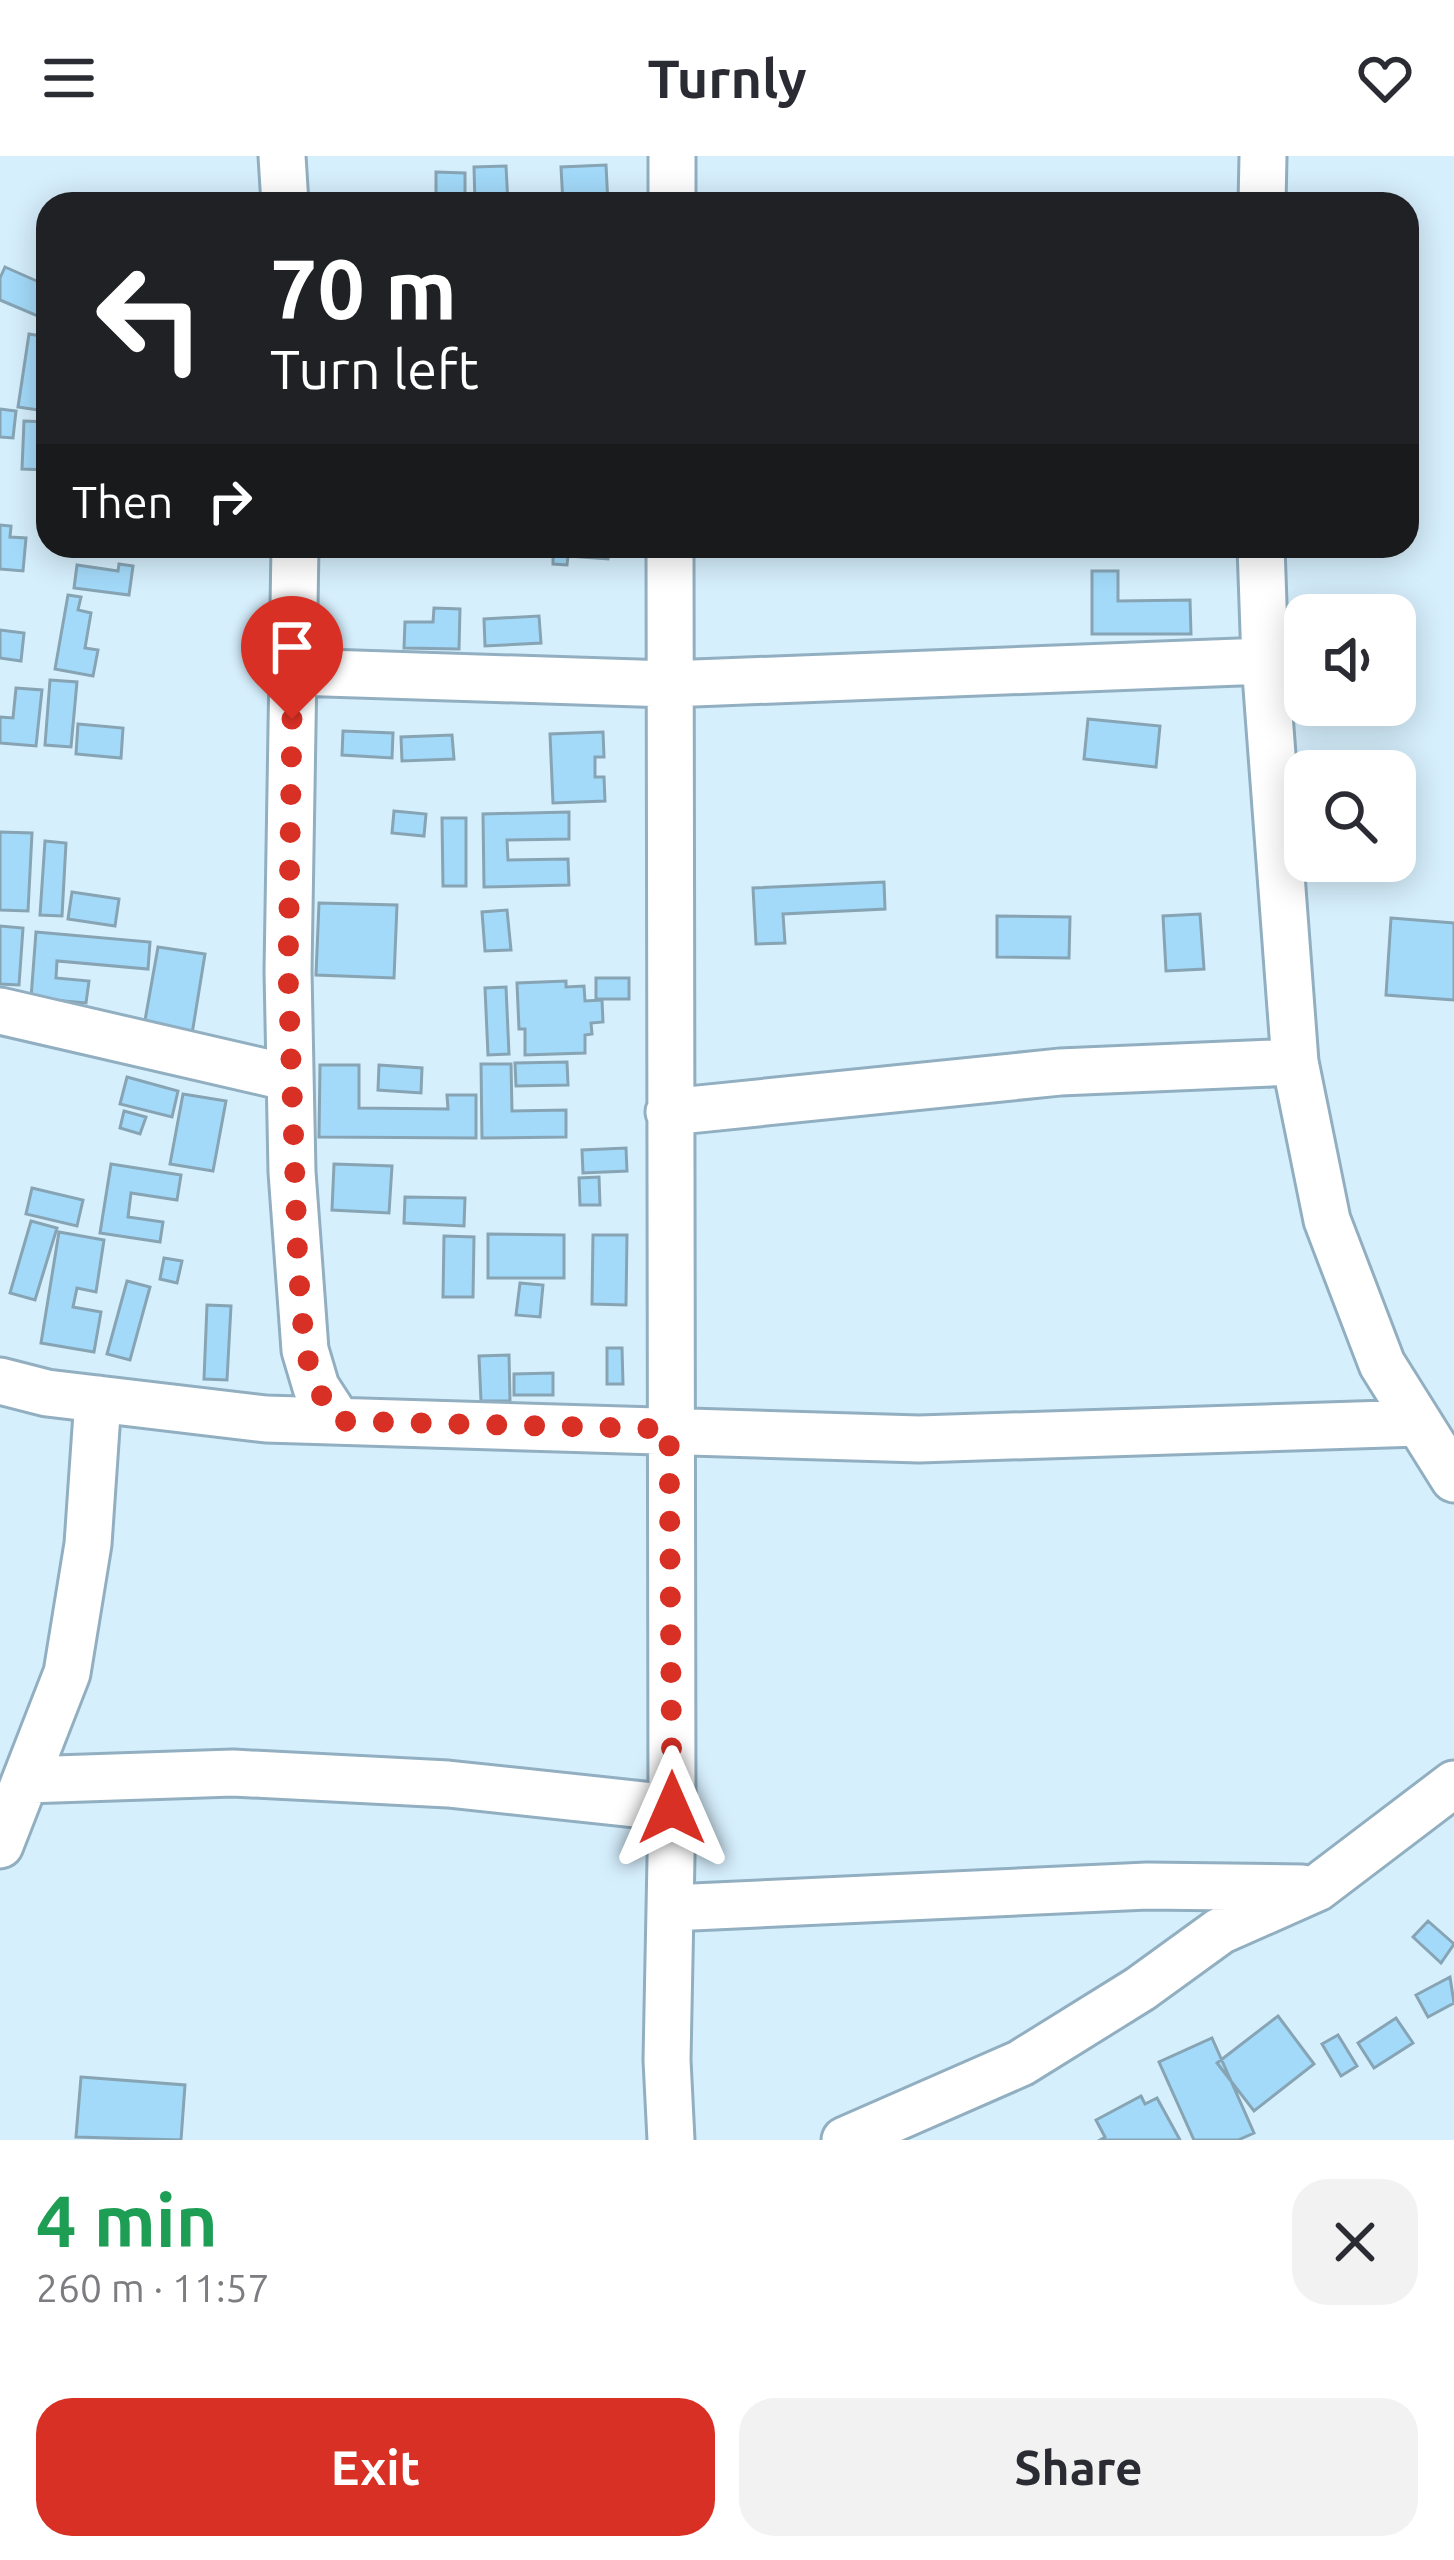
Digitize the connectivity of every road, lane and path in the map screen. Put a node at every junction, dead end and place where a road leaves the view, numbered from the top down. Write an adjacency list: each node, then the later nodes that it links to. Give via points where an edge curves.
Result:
1 (282, 156): 4 (street)
2 (672, 156): 5 (street)
3 (1263, 156): 6 (street)
4 (284, 192)
5 (672, 192)
6 (1262, 192)
7 (296, 558): 11 (street)
8 (670, 558): 12 (street)
9 (1261, 558): 10 (street)
10 (1265, 661): 12 (street); 14 (street)
11 (295, 672): 12 (street); 15 (street)
12 (669, 684): 16 (street)
13 (0, 1011): 15 (street)
14 (1295, 1061): 16 (street, via 1060,1072); 20 (street, via 1327,1220 1382,1364)
15 (290, 1078): 19 (street, via 305,1350)
16 (669, 1112): 21 (street)
17 (0, 1381): 18 (street)
18 (98, 1399): 19 (street); 23 (street, via 88,1544 67,1673)
19 (338, 1421): 21 (street)
20 (1419, 1423): 21 (street, via 919,1439); 22 (street)
21 (669, 1429): 25 (street)
22 (1454, 1479)
23 (26, 1780): 25 (street, via 232,1773 448,1784); 26 (street)
24 (1454, 1784): 27 (street)
25 (672, 1808): 28 (street)
26 (0, 1845)
27 (1317, 1888): 28 (street, via 1147,1886); 30 (street, via 1220,1931 1021,2063)
28 (671, 1908): 29 (street)
29 (671, 2140)
30 (845, 2140)

